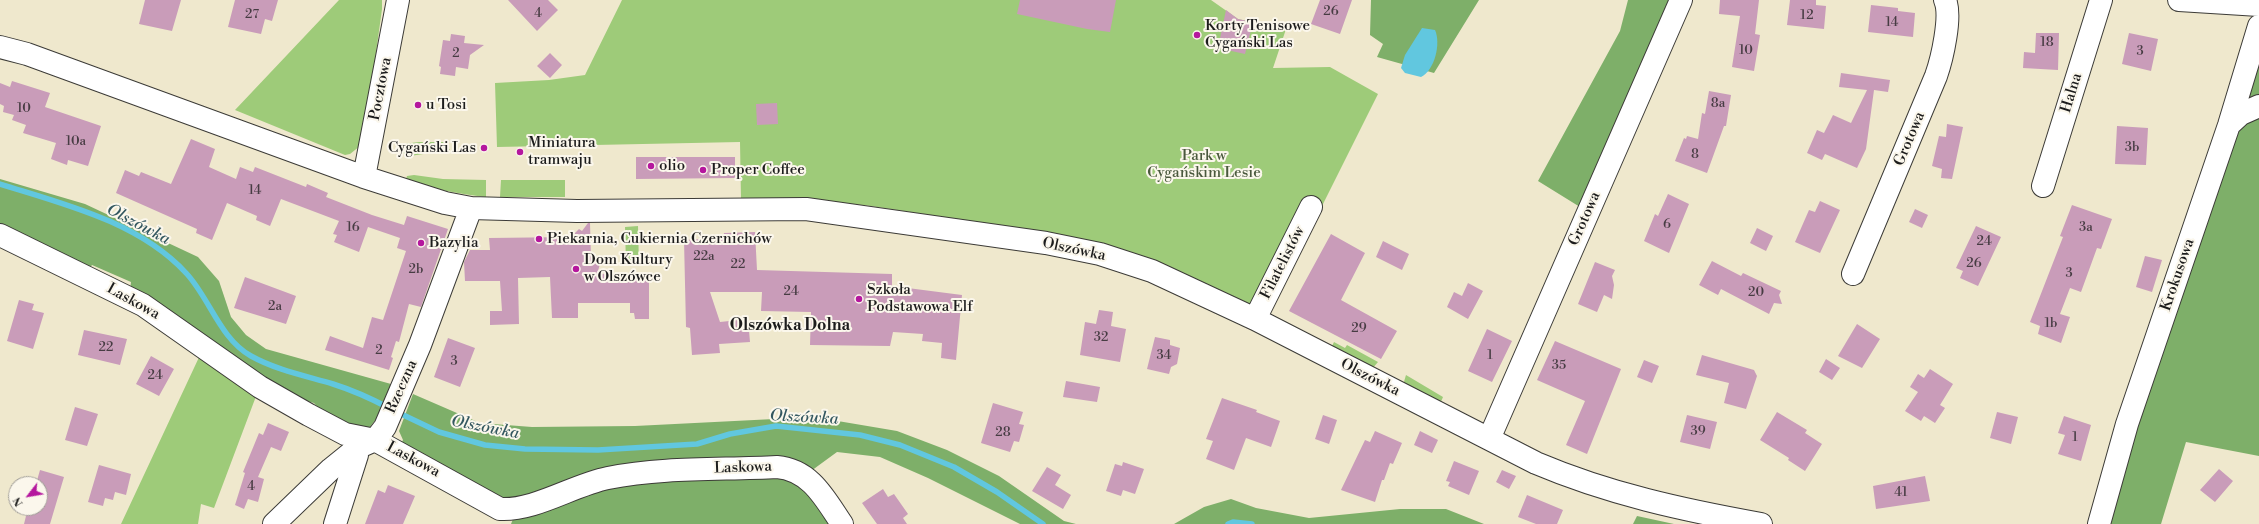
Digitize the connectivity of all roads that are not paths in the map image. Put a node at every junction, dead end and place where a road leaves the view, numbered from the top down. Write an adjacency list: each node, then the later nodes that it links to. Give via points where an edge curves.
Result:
1 (398, 0): 11 (street, Pocztowa)
2 (1681, 0): 19 (street, Grotowa)
3 (1945, 0): 16 (street, Grotowa, via 1947,11 1943,52 1936,76)
4 (2101, 0): 12 (street, Halna)
5 (2179, 0): 6 (street)
6 (2259, 5)
7 (2259, 26): 10 (street, Krokusowa)
8 (0, 47): 11 (street, Olszówka, via 27,54)
9 (2259, 106): 10 (street, via 2241,114)
10 (2229, 125): 24 (street, Krokusowa, via 2127,424)
11 (364, 177): 14 (street, Olszówka, via 445,203)
12 (2043, 186)
13 (1311, 207): 17 (street, Filatelistów)
14 (471, 208): 17 (street, Olszówka, via 577,211 806,209 1046,243 1100,254 1152,271); 18 (street, Rzeczna, via 404,386)
15 (0, 235): 18 (street, Laskowa, via 143,304 260,387 309,415 345,434)
16 (1853, 274)
17 (1255, 319): 19 (street, Olszówka)
18 (372, 438): 20 (street, Rzeczna, via 331,469); 21 (street, via 357,455); 22 (street, Laskowa, via 500,509 534,503 607,478 702,469 788,468 806,476)
19 (1489, 439): 23 (street, Olszówka, via 1536,463 1605,489 1690,511)
20 (274, 524)
21 (335, 524)
22 (842, 524)
23 (1761, 524)
24 (2098, 524)

